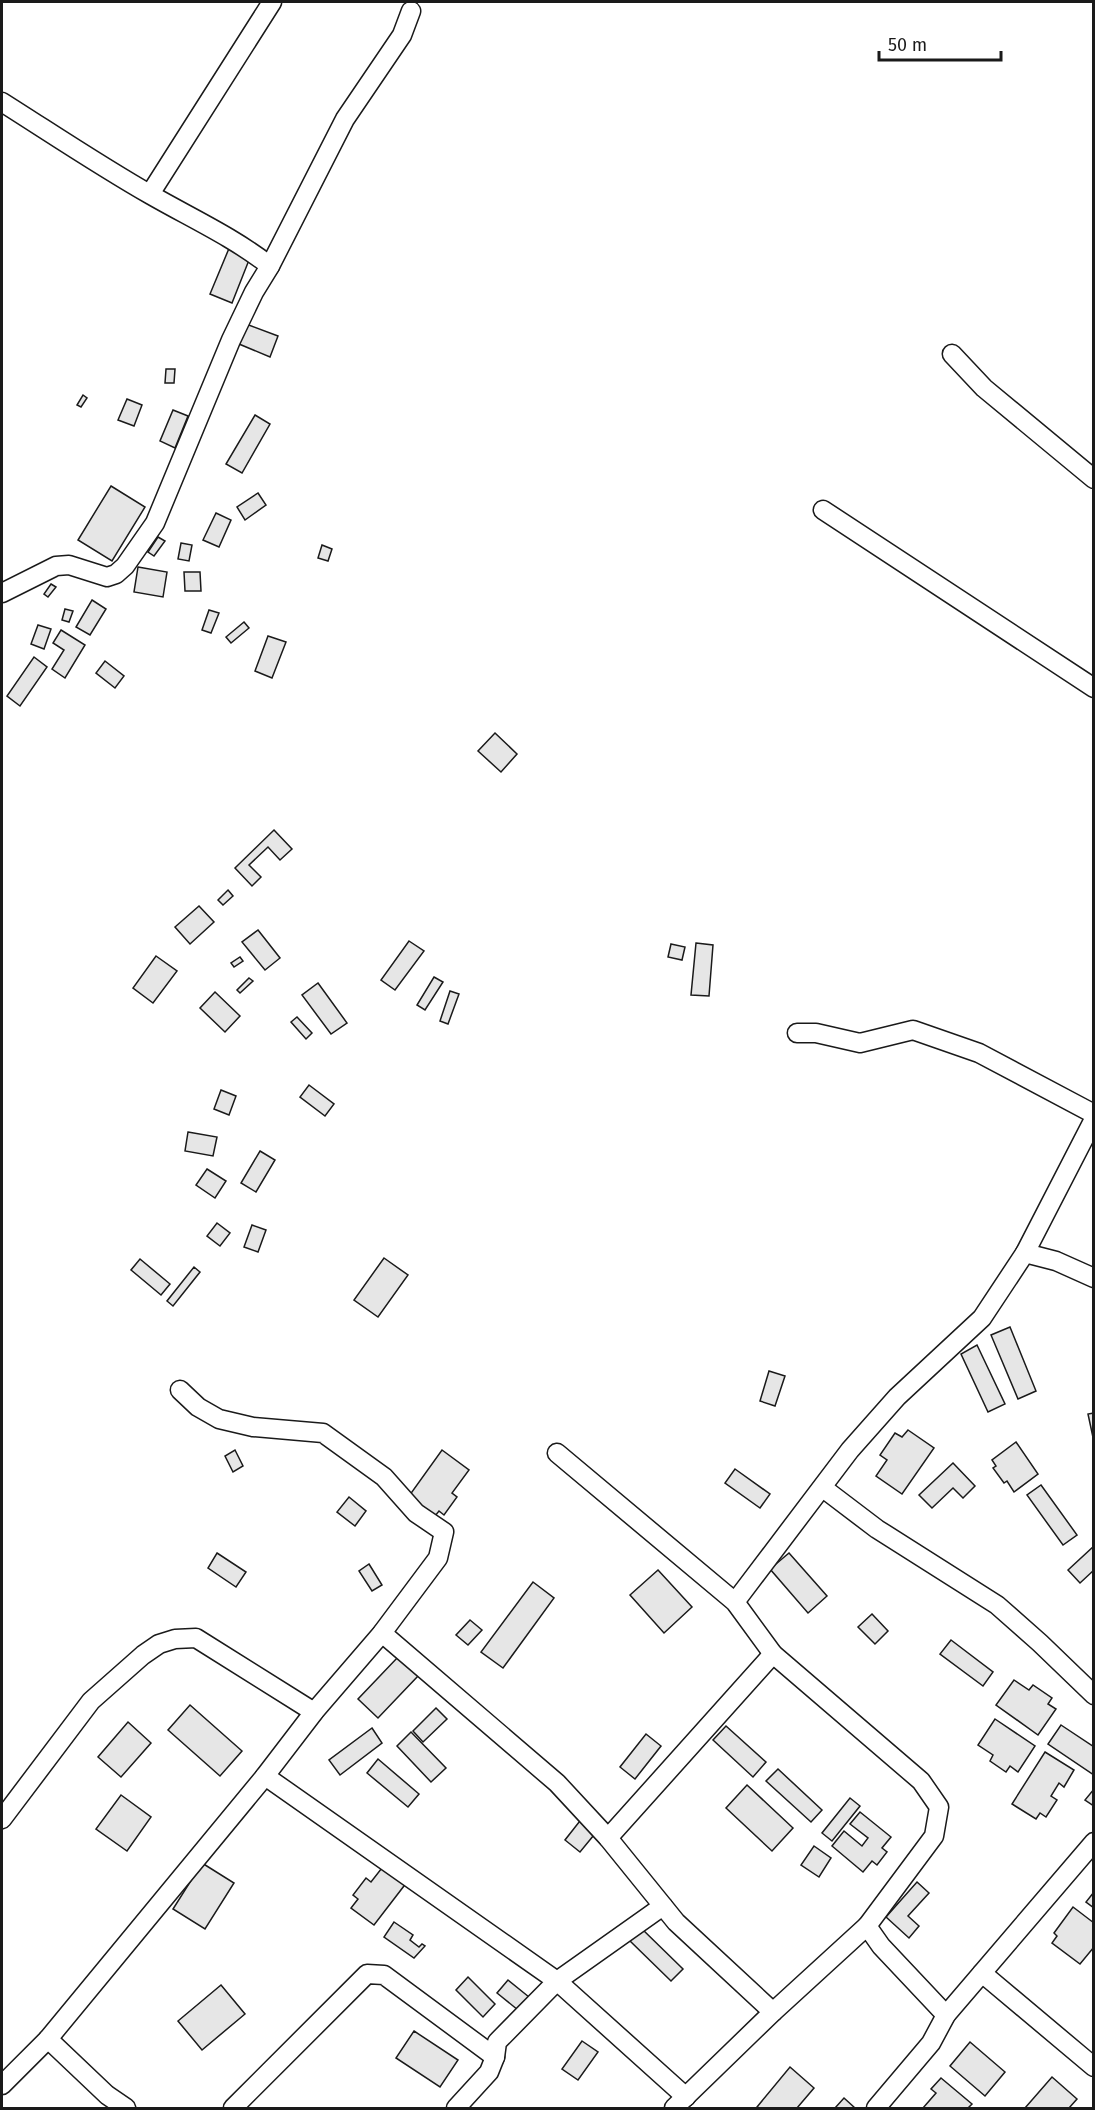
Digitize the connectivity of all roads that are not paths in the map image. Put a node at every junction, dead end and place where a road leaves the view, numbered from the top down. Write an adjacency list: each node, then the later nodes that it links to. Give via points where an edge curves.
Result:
1 (272, 2): 4 (street)
2 (411, 11): 5 (street, via 402,35 345,119)
3 (2, 102): 4 (street)
4 (150, 194): 5 (street, via 251,251)
5 (270, 266): 9 (street, via 231,340 155,523 125,566 107,577 69,565 56,566)
6 (952, 354): 7 (street, via 984,388)
7 (1094, 479)
8 (823, 510): 10 (street)
9 (2, 593)
10 (1094, 688)
11 (797, 1033): 12 (street, via 860,1043 913,1030 979,1053)
12 (1094, 1114)
13 (1094, 1119): 14 (street)
14 (1025, 1253): 15 (street, via 1056,1261); 18 (street, via 982,1318 897,1397 850,1450)
15 (1094, 1278)
16 (180, 1390): 20 (street, via 219,1419 253,1427 323,1433 384,1477 416,1514 444,1532 438,1558)
17 (557, 1453): 19 (street)
18 (823, 1488): 19 (street); 22 (street, via 877,1529 997,1605)
19 (735, 1602): 21 (street)
20 (382, 1633): 23 (street); 26 (street, via 556,1783)
21 (773, 1654): 26 (street); 29 (street, via 921,1781 939,1807 934,1836)
22 (1094, 1695)
23 (314, 1712): 24 (street); 25 (street, via 196,1638 159,1644 91,1701)
24 (265, 1776): 31 (street); 34 (street)
25 (2, 1819)
26 (608, 1838): 28 (street)
27 (1094, 1842): 30 (street)
28 (663, 1906): 31 (street); 32 (street)
29 (867, 1926): 32 (street); 33 (street)
30 (982, 1973): 33 (street); 36 (street)
31 (557, 1981): 35 (street, via 497,2042); 38 (street)
32 (773, 2012): 38 (street)
33 (946, 2015): 42 (street, via 931,2043)
34 (48, 2039): 37 (street); 39 (street)
35 (495, 2057): 40 (street, via 384,1975 367,1974); 41 (street, via 489,2072)
36 (1094, 2067)
37 (2, 2085)
38 (680, 2103)
39 (126, 2109)
40 (233, 2109)
41 (456, 2109)
42 (876, 2109)

